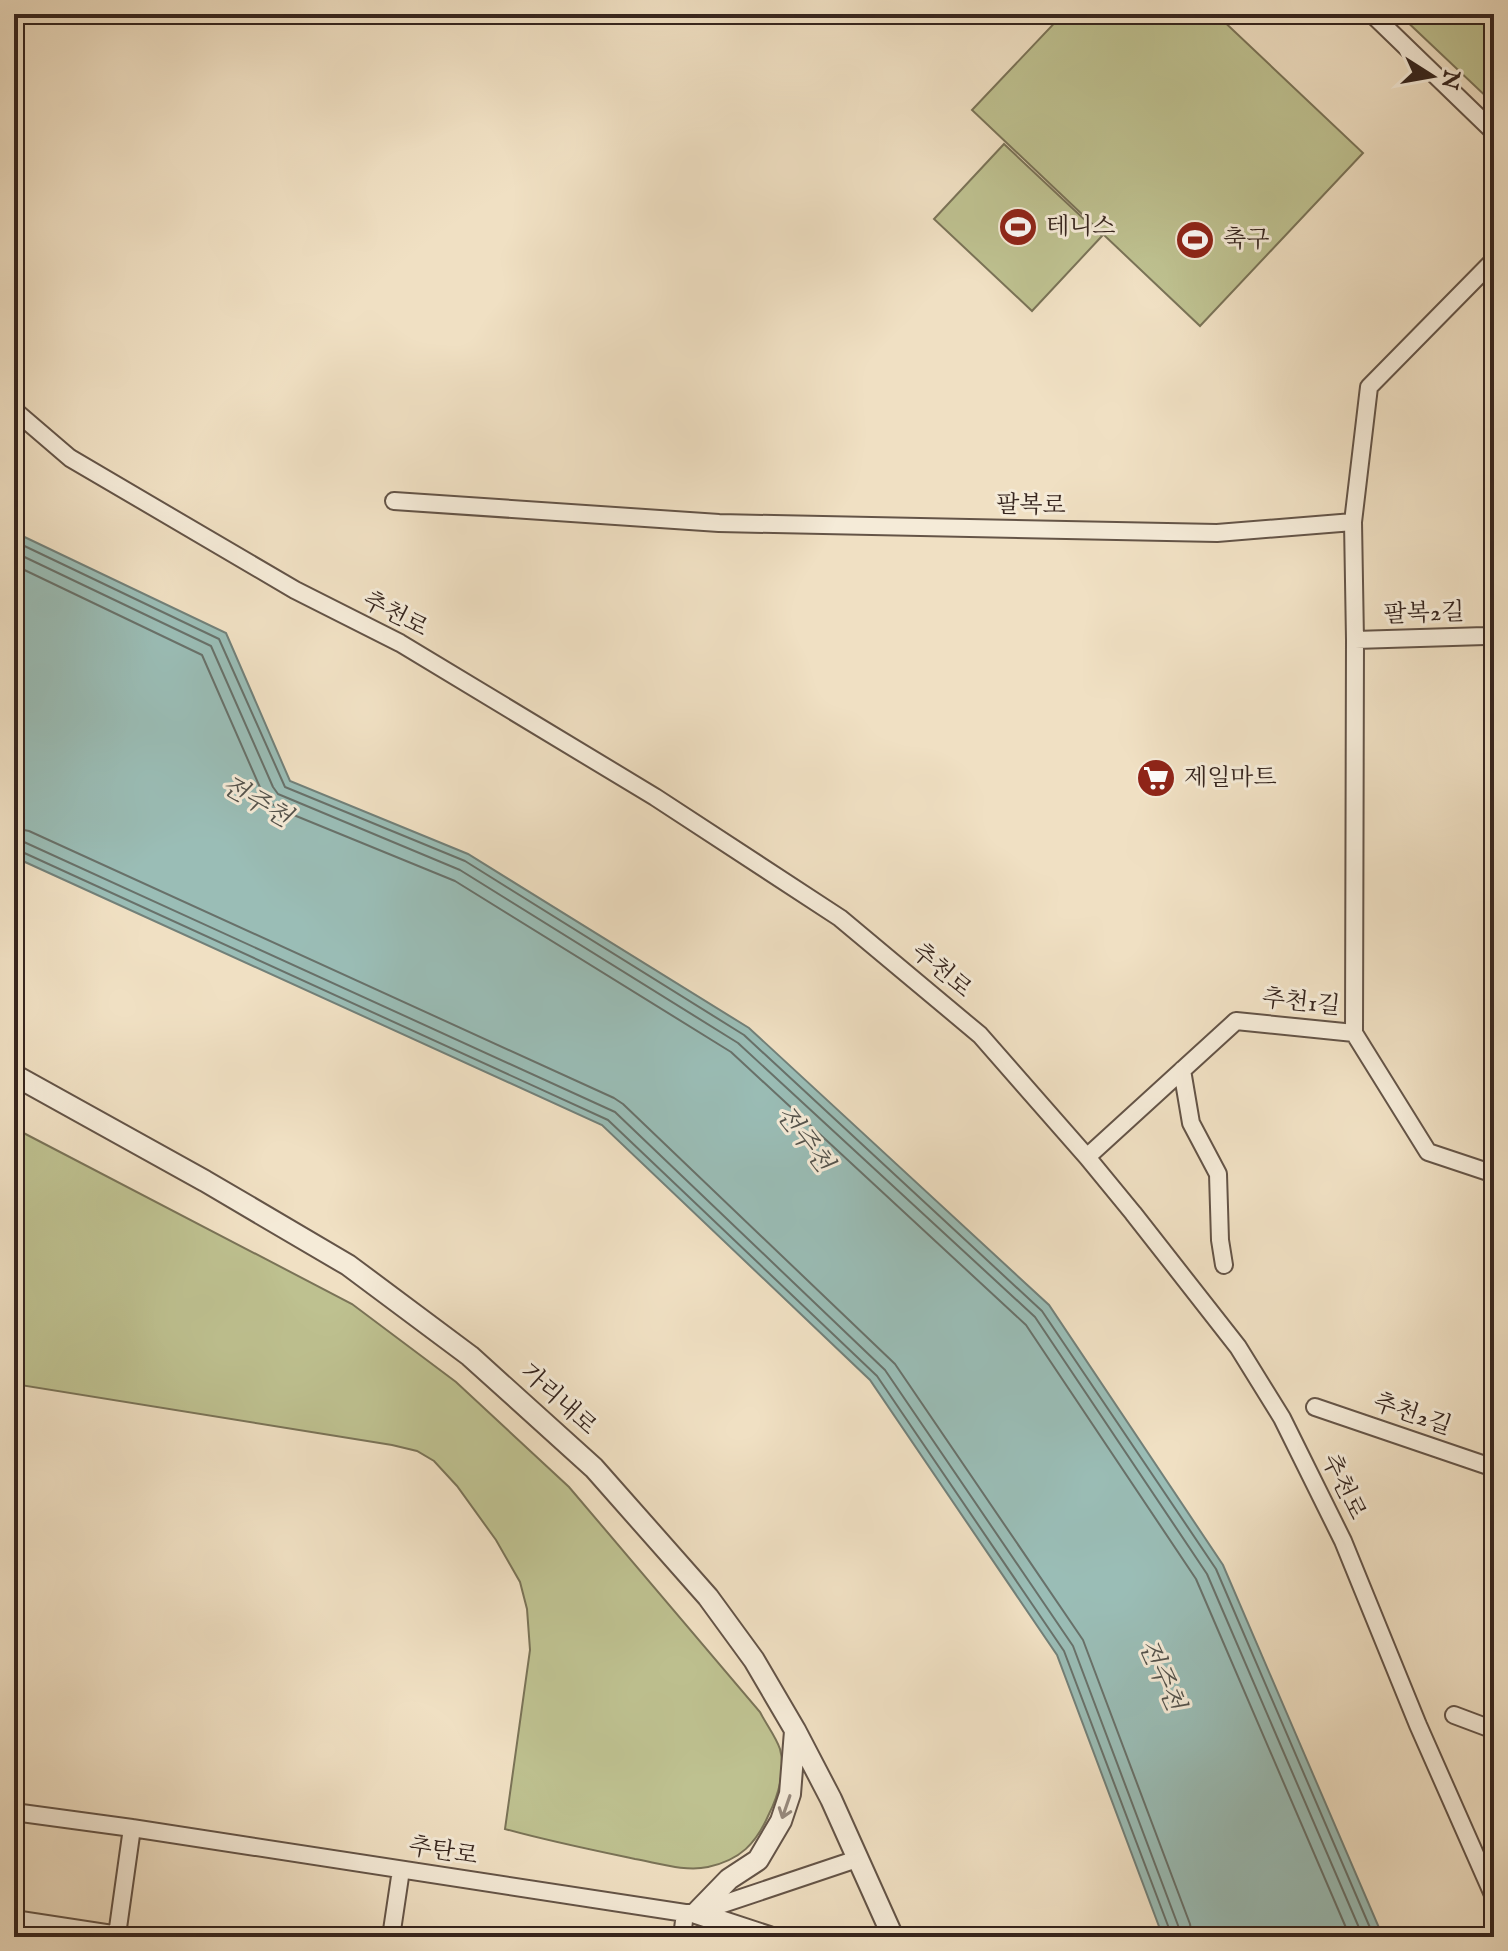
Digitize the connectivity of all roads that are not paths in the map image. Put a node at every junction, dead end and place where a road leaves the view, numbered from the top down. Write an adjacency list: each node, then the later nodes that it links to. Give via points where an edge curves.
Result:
1 (1372, 14): 2 (street)
2 (1494, 132)
3 (1494, 260): 6 (street, via 1369,387)
4 (14, 410): 12 (street, 추천로, via 70,458 295,590 400,643 655,797 840,918 980,1035)
5 (394, 501): 6 (street, 팔복로, via 735,524 1217,533)
6 (1353, 522): 8 (street)
7 (1494, 633): 8 (street, 팔복2길)
8 (1355, 640): 9 (street)
9 (1354, 1033): 10 (street, 추천1길, via 1236,1021); 13 (street, 추천1길, via 1428,1152)
10 (1182, 1070): 12 (street, 추천1길); 14 (street, via 1191,1123 1218,1174)
11 (14, 1075): 18 (street, 가리내로, via 348,1265 470,1356 594,1468 698,1586 754,1660)
12 (1087, 1157): 24 (street, 추천로, via 1238,1347 1282,1418 1343,1541)
13 (1494, 1174)
14 (1224, 1265)
15 (1315, 1407): 16 (street, 추천2길)
16 (1494, 1468)
17 (1454, 1715): 19 (street)
18 (795, 1730): 22 (street, 가리내로); 25 (street, one-way to 25, via 790,1794 781,1821 758,1860)
19 (1494, 1730)
20 (14, 1812): 21 (street, 추탄로)
21 (132, 1828): 23 (street, 추탄로); 27 (street)
22 (857, 1859): 25 (street, 추탄로); 31 (street, 가리내로)
23 (401, 1870): 25 (street, 추탄로); 28 (street)
24 (1494, 1897)
25 (691, 1913): 29 (street); 30 (street)
26 (14, 1919): 27 (street)
27 (124, 1936)
28 (391, 1937)
29 (682, 1937)
30 (769, 1937)
31 (893, 1937)

